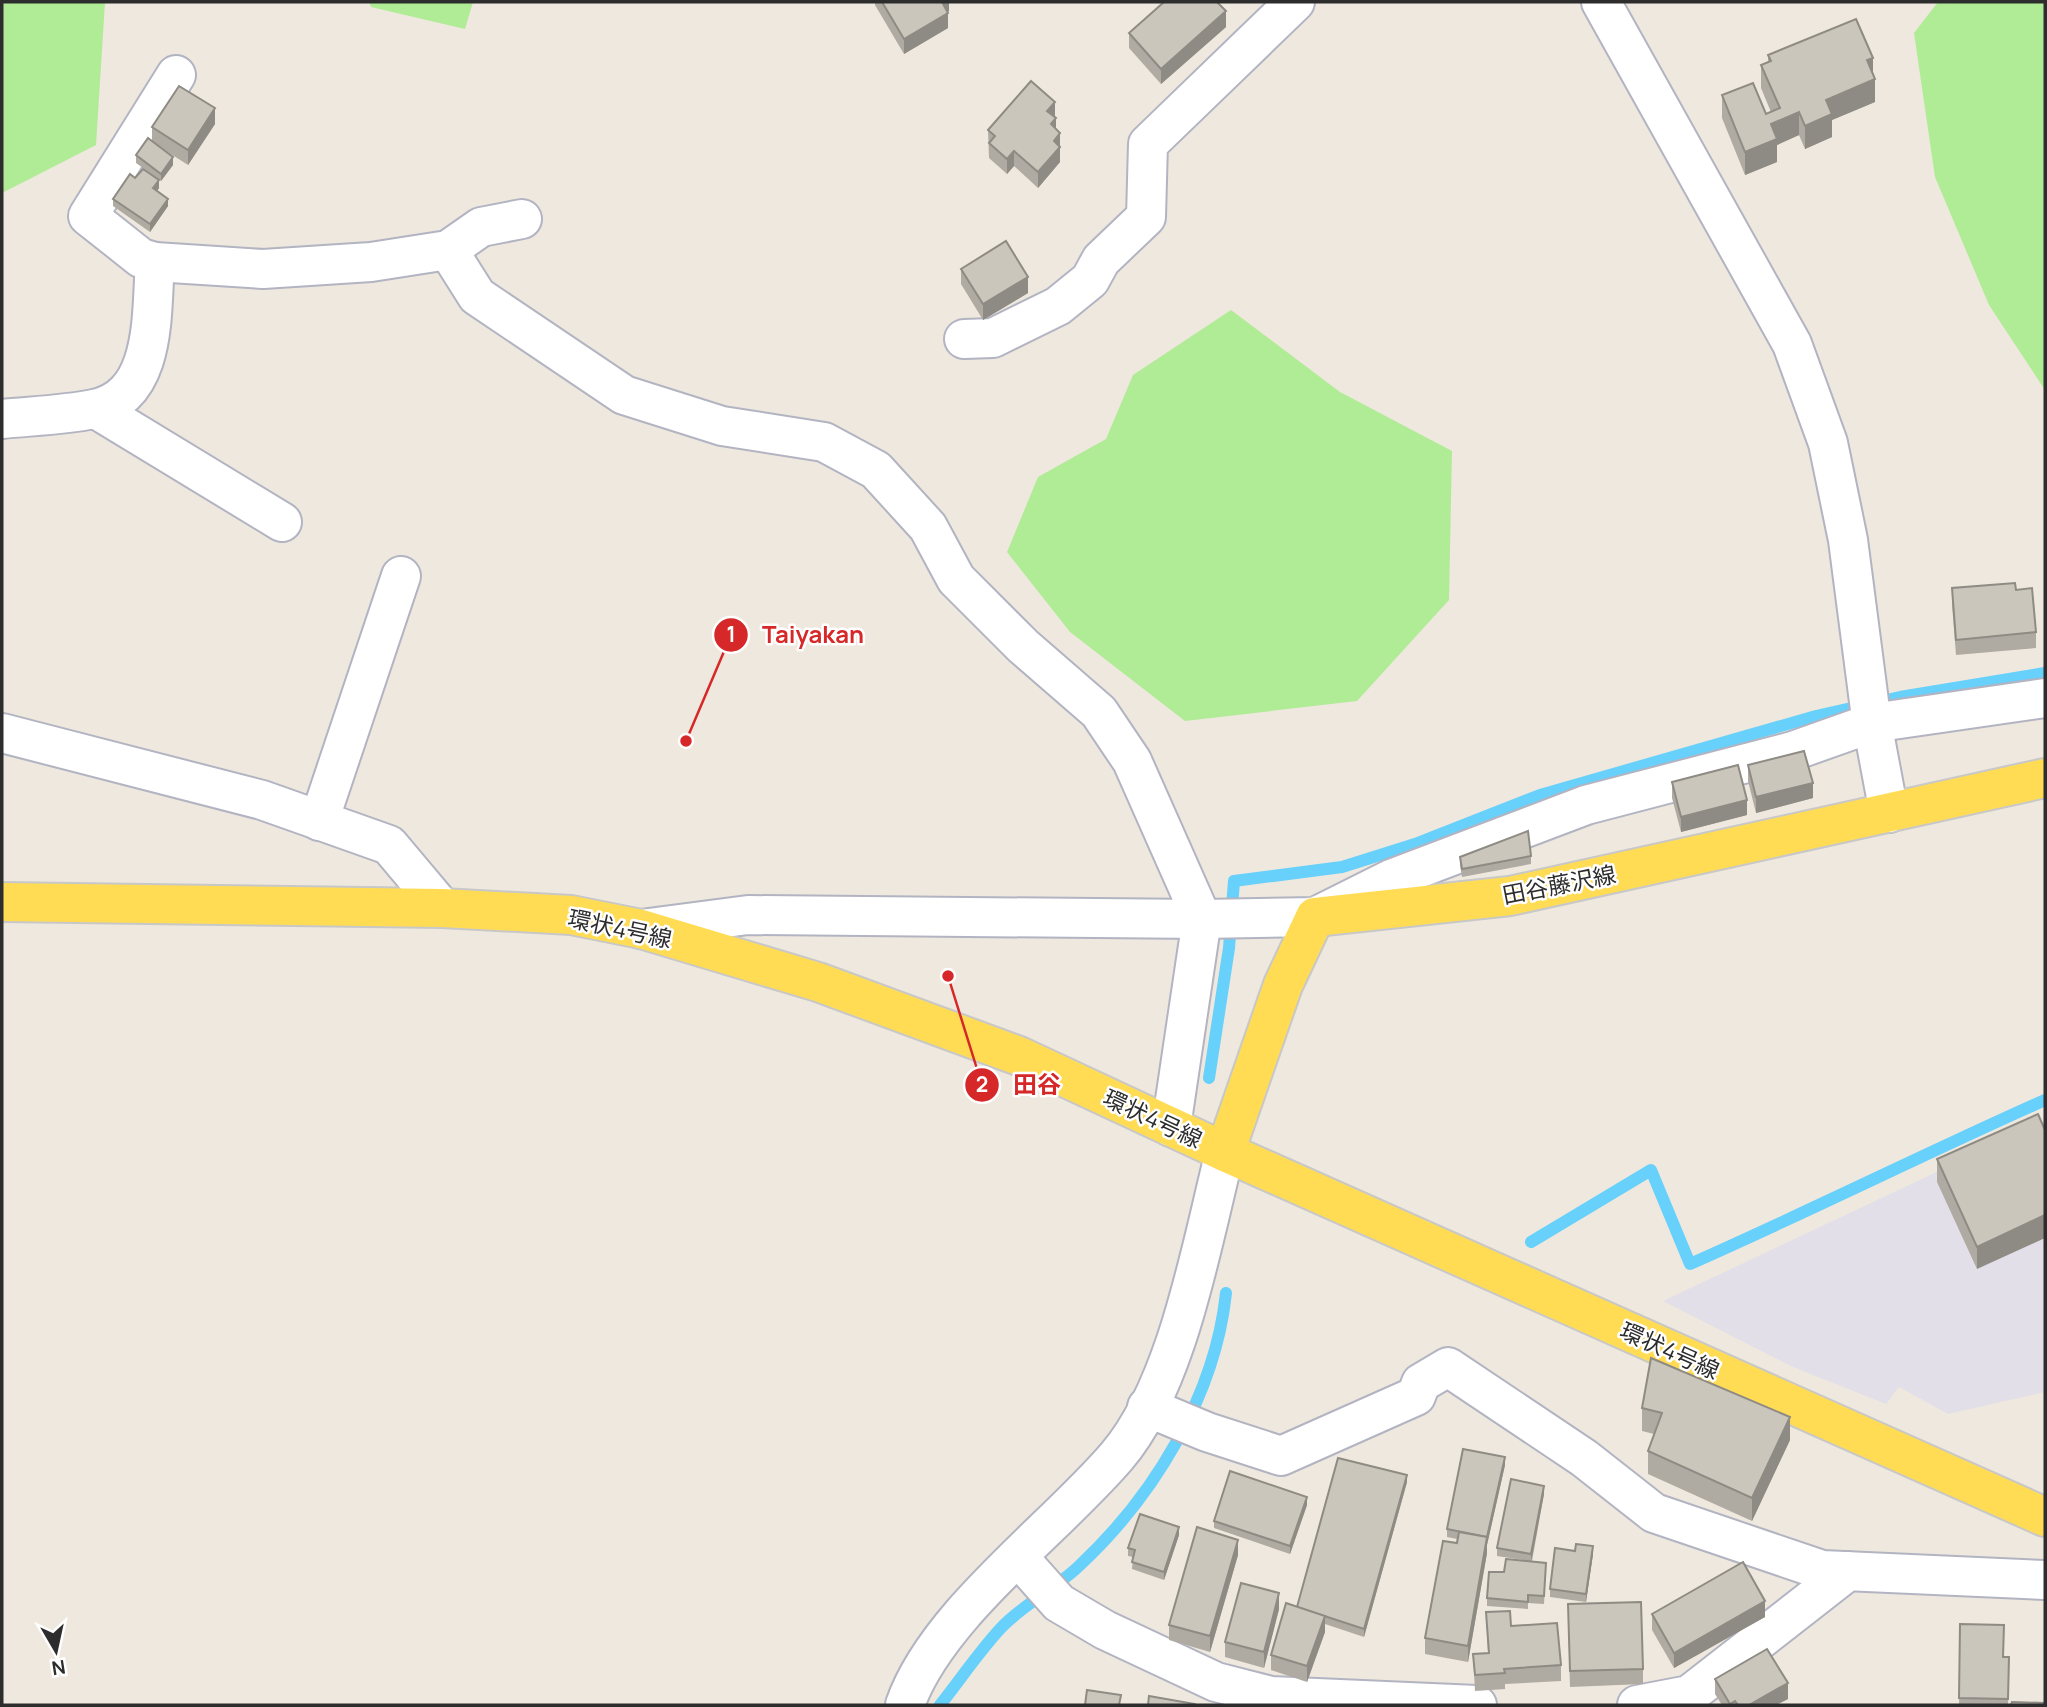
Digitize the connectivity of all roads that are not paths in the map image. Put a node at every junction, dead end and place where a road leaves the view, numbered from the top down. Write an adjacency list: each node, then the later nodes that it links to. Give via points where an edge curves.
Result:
1 (1294, 2): 7 (street, via 1148,144 1146,217 1101,260 1090,280 1058,306 1017,327 993,338)
2 (1601, 2): 13 (street, via 1792,344 1828,443 1848,540)
3 (176, 75): 6 (street, via 88,216 141,258)
4 (522, 219): 5 (street, via 481,228)
5 (448, 250): 6 (street, via 371,262 263,269); 21 (street, via 477,296 624,395 722,426 824,442 876,470 928,527 956,579 1099,712 1132,761)
6 (155, 262): 8 (street, via 142,370 129,393)
7 (964, 339)
8 (96, 409): 9 (street); 10 (street)
9 (2, 419)
10 (282, 522)
11 (401, 576): 17 (street)
12 (2045, 698): 13 (street)
13 (1870, 710): 16 (street); 20 (street, via 1793,751 1586,805 1391,879)
14 (2, 733): 17 (street, via 262,800)
15 (2045, 778): 16 (main road, 田谷藤沢線)
16 (1889, 813): 20 (main road, 田谷藤沢線, via 1510,896)
17 (319, 821): 19 (street, via 389,845)
18 (2, 902): 19 (main road, 環状4号線)
19 (442, 908): 22 (main road, 環状4号線, via 572,915)
20 (1315, 917): 21 (street); 24 (main road, via 1283,985)
21 (1219, 919): 22 (street, via 748,915); 23 (street)
22 (641, 929): 23 (main road, 環状4号線, via 818,982 1007,1051)
23 (1171, 1127): 24 (main road, 環状4号線)
24 (1224, 1152): 25 (street, via 1160,1385); 26 (main road, 環状4号線)
25 (1158, 1412): 27 (street, via 1281,1456 1416,1396 1421,1383 1448,1367 1584,1458 1654,1513 1822,1570); 29 (street, via 1119,1454)
26 (2045, 1517)
27 (1848, 1571): 28 (street); 32 (street, via 1689,1695)
28 (2045, 1580)
29 (1039, 1581): 30 (street, via 950,1630 913,1683); 31 (street, via 1105,1630 1216,1682 1271,1696)
30 (905, 1705)
31 (1478, 1705)
32 (1637, 1705)

